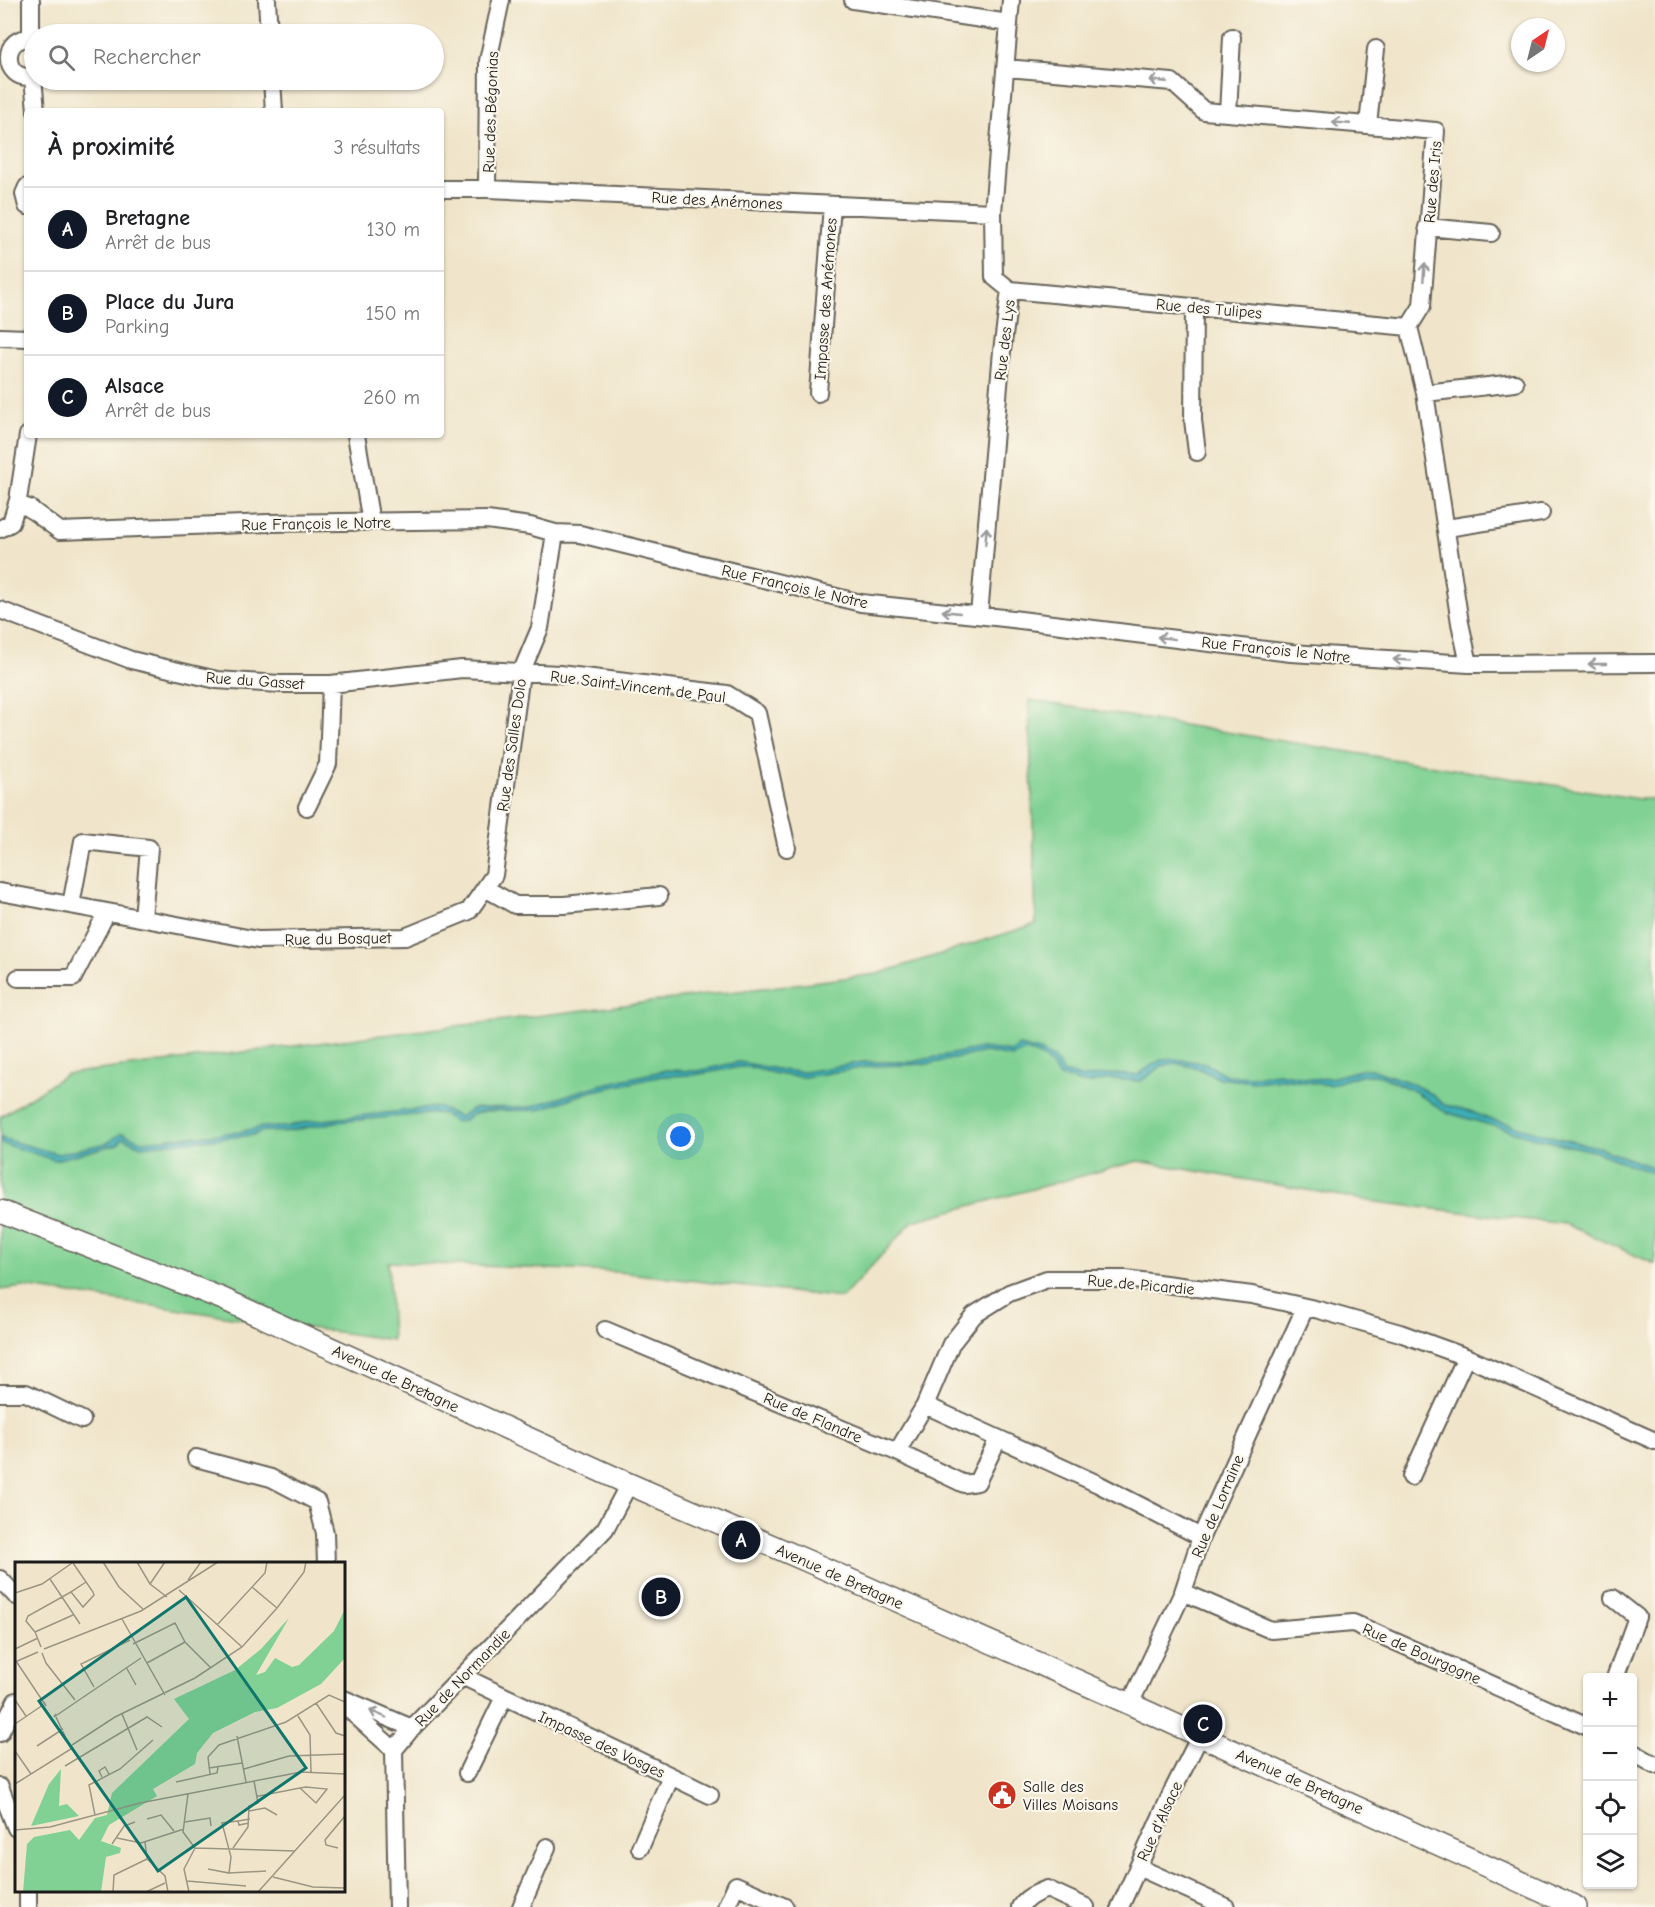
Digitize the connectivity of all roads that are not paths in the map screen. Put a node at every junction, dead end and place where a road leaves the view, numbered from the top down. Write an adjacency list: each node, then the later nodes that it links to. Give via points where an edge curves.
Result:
1 (31, 0): 7 (street)
2 (267, 0): 8 (street)
3 (501, 0): 22 (street, Rue des Bégonias, via 488,62)
4 (853, 0): 6 (street)
5 (1011, 0): 6 (street, Rue des Lys)
6 (1009, 23): 13 (street, Rue des Lys)
7 (32, 24)
8 (268, 24)
9 (1232, 37): 19 (street)
10 (24, 38): 12 (street)
11 (1376, 49): 20 (street)
12 (4, 51): 14 (street, via 9,66)
13 (1006, 68): 19 (street, Rue des Iris, one-way to 13, via 1204,111 1172,82); 24 (street, Rue des Lys)
14 (24, 77)
15 (35, 90): 17 (street)
16 (273, 90): 18 (street)
17 (36, 108)
18 (274, 108)
19 (1228, 113): 20 (street, Rue des Iris, one-way to 19)
20 (1368, 125): 25 (street, Rue des Iris, via 1436,131)
21 (444, 189): 22 (street, Rue des Anémones)
22 (488, 189): 23 (street, Rue des Anémones)
23 (832, 205): 24 (street, Rue des Anémones); 33 (street, Impasse des Anémones)
24 (993, 212): 27 (street, Rue des Lys, via 994,277)
25 (1427, 227): 26 (street); 29 (street, Rue des Iris, one-way to 25, via 1422,306)
26 (1491, 233)
27 (1010, 290): 28 (street, Rue des Tulipes); 45 (street, Rue des Lys, one-way to 27)
28 (1194, 307): 29 (street, Rue des Tulipes); 37 (street, via 1192,420)
29 (1408, 327): 34 (street)
30 (0, 337): 31 (street)
31 (24, 338)
32 (1515, 383): 34 (street)
33 (818, 393)
34 (1425, 393): 41 (street)
35 (28, 438): 38 (street)
36 (357, 438): 40 (street)
37 (1197, 452)
38 (17, 502): 40 (street, Rue François le Notre, via 60,531); 42 (street, via 11,523)
39 (1541, 513): 41 (street)
40 (371, 522): 43 (street, Rue François le Notre, via 488,520)
41 (1447, 528): 47 (street)
42 (0, 529)
43 (555, 533): 45 (street, Rue François le Notre, one-way to 43, via 861,603 580,534); 48 (street, Rue des Salles Dolo, via 540,628)
44 (0, 610): 49 (street, Rue du Gasset, via 131,660 217,680)
45 (979, 615): 47 (street, Rue François le Notre, one-way to 45, via 1291,654)
46 (1655, 663): 47 (street, Rue François le Notre, one-way to 47)
47 (1469, 664)
48 (521, 673): 49 (street, Rue du Gasset, via 462,669); 51 (street, Rue Saint-Vincent de Paul, via 727,694 757,713); 52 (street, Rue des Salles Dolo, via 494,875)
49 (331, 684): 50 (street, via 328,764)
50 (307, 807)
51 (787, 848)
52 (485, 888): 54 (street, via 515,905 564,905); 57 (street, Rue du Bosquet, via 469,911 405,937 258,940)
53 (0, 892): 55 (street, Rue du Bosquet)
54 (659, 896)
55 (71, 905): 56 (street, Rue du Bosquet); 57 (street, via 83,841 149,848)
56 (107, 912): 57 (street, Rue du Bosquet); 58 (street, via 74,978)
57 (142, 918)
58 (18, 978)
59 (0, 1211): 71 (street, Avenue de Bretagne, via 223,1299)
60 (1305, 1308): 62 (street, Rue de Picardie, via 1400,1333); 64 (street, Rue de Picardie, via 1252,1295 1126,1279 1047,1279 1009,1293 974,1315 951,1344); 72 (street, Rue de Lorraine)
61 (605, 1330): 68 (street, Rue de Flandre)
62 (1466, 1357): 67 (street, Rue de Picardie); 70 (street)
63 (0, 1393): 65 (street, via 26,1393)
64 (925, 1405): 66 (street); 68 (street, Rue de Picardie)
65 (82, 1419)
66 (998, 1439): 68 (street, Rue de Flandre, via 977,1482 964,1484); 72 (street)
67 (1655, 1441)
68 (897, 1452)
69 (196, 1458): 73 (street, via 271,1478 317,1502 325,1533)
70 (1411, 1477)
71 (629, 1484): 79 (street, Rue de Normandie, via 605,1528); 83 (street, Avenue de Bretagne)
72 (1201, 1537): 75 (street, Rue de Lorraine)
73 (326, 1562)
74 (0, 1579): 76 (street)
75 (1183, 1592): 83 (street, Rue de Lorraine); 85 (street, Rue de Bourgogne, via 1271,1630 1353,1623)
76 (15, 1595)
77 (1612, 1598): 78 (street, via 1637,1617)
78 (1616, 1673)
79 (462, 1677): 80 (street, Impasse des Vosges); 86 (street, Rue de Normandie)
80 (504, 1697): 92 (street); 93 (street, Impasse des Vosges)
81 (345, 1699): 86 (street, one-way to 81)
82 (15, 1703): 87 (street)
83 (1130, 1704): 88 (street, Avenue de Bretagne)
84 (345, 1705): 89 (street)
85 (1583, 1725)
86 (412, 1728): 89 (street, Rue de Normandie)
87 (0, 1734)
88 (1200, 1736): 99 (street, Rue d'Alsace); 108 (street, Avenue de Bretagne)
89 (394, 1750): 100 (street)
90 (1637, 1755): 91 (street)
91 (1655, 1765)
92 (468, 1773)
93 (671, 1776): 95 (street); 98 (street, Impasse des Vosges)
94 (0, 1787): 96 (street)
95 (710, 1795)
96 (15, 1825)
97 (547, 1847): 101 (street)
98 (640, 1848)
99 (1138, 1867): 106 (street, Rue d'Alsace); 107 (street)
100 (397, 1907)
101 (521, 1907)
102 (726, 1907): 103 (street, via 736,1885)
103 (785, 1907)
104 (1020, 1907): 105 (street, via 1031,1896 1047,1889)
105 (1086, 1907)
106 (1119, 1907)
107 (1226, 1907)
108 (1576, 1907)

